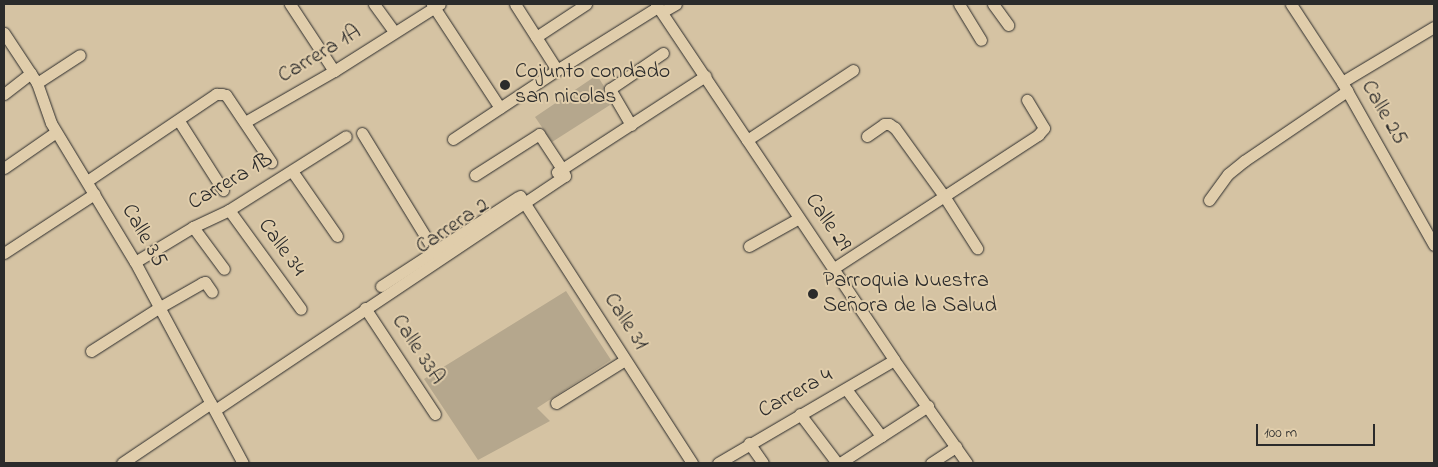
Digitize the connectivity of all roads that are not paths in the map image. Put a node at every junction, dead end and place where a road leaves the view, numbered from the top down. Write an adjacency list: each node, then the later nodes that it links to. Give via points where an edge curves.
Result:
1 (290, 4): 21 (street)
2 (374, 4): 13 (street)
3 (515, 4): 15 (street)
4 (586, 4): 15 (street)
5 (676, 4): 10 (street)
6 (959, 4): 16 (street)
7 (993, 4): 11 (street)
8 (1291, 4): 24 (street, Calle 25)
9 (436, 5): 13 (street, Carrera 1A); 27 (street)
10 (659, 8): 19 (street); 23 (street, Calle 29)
11 (1008, 25)
12 (1434, 27): 24 (street)
13 (394, 32): 21 (street, Carrera 1A)
14 (4, 36): 22 (street, Calle 35)
15 (536, 37): 19 (street)
16 (981, 40)
17 (663, 53): 30 (street, via 610,90)
18 (80, 55): 22 (street)
19 (557, 70): 27 (street)
20 (852, 70): 36 (street)
21 (334, 71): 29 (street, Carrera 1A)
22 (34, 78): 25 (street); 31 (street, Calle 35)
23 (707, 79): 30 (street); 36 (street, Calle 29); 40 (street, via 597,156)
24 (1344, 87): 47 (street, via 1228,174); 53 (street, Calle 25)
25 (4, 94)
26 (1027, 100): 45 (street, via 1044,128 1038,135)
27 (500, 108): 35 (street)
28 (179, 121): 29 (street, via 216,94 222,94); 42 (street); 43 (street)
29 (245, 122): 37 (street)
30 (631, 124): 40 (street)
31 (56, 132): 38 (street); 42 (street, Calle 35)
32 (362, 133): 56 (street)
33 (346, 136): 39 (street, Carrera 1B)
34 (867, 136): 45 (street, via 889,124)
35 (452, 139)
36 (747, 140): 49 (street, Calle 29)
37 (270, 162)
38 (4, 168)
39 (292, 170): 48 (street, Carrera 1B); 51 (street)
40 (563, 172): 41 (street, via 539,134); 46 (street, Carrera 2)
41 (475, 175)
42 (87, 181): 44 (street, Calle 35)
43 (223, 190)
44 (94, 194): 57 (street); 58 (street, Calle 35)
45 (944, 196): 55 (street); 59 (street)
46 (523, 198): 52 (street, Carrera 2); 67 (street, Calle 31)
47 (1210, 200)
48 (228, 210): 50 (street, Carrera 1B); 65 (street, Calle 34)
49 (799, 218): 54 (street); 59 (street, Calle 29)
50 (193, 228): 58 (street, Carrera 1B); 60 (street)
51 (337, 236)
52 (467, 236): 56 (street); 64 (street, Carrera 2)
53 (1434, 245)
54 (749, 246)
55 (977, 248)
56 (435, 252): 61 (street)
57 (4, 253)
58 (135, 262): 63 (street, Calle 35)
59 (834, 268): 68 (street, Calle 29)
60 (224, 269)
61 (381, 286)
62 (212, 292): 63 (street, via 204,282)
63 (160, 307): 66 (street); 71 (street, Calle 35)
64 (365, 308): 71 (street, Carrera 2); 73 (street, Calle 33A)
65 (301, 309)
66 (91, 351)
67 (625, 360): 70 (street); 80 (street, Calle 31)
68 (894, 360): 69 (street, Carrera 4); 72 (street, Calle 29)
69 (846, 389): 74 (street, Carrera 4); 75 (street)
70 (556, 403)
71 (213, 406): 78 (street, Carrera 2); 79 (street, Calle 35)
72 (928, 406): 75 (street); 77 (street, Calle 29)
73 (435, 414)
74 (800, 414): 76 (street, Carrera 4); 83 (street)
75 (881, 436): 83 (street)
76 (749, 443): 81 (street, Carrera 4); 82 (street)
77 (956, 447): 84 (street); 85 (street, Calle 29)
78 (122, 463)
79 (243, 463)
80 (692, 463)
81 (718, 463)
82 (763, 463)
83 (838, 463)
84 (931, 463)
85 (967, 463)

